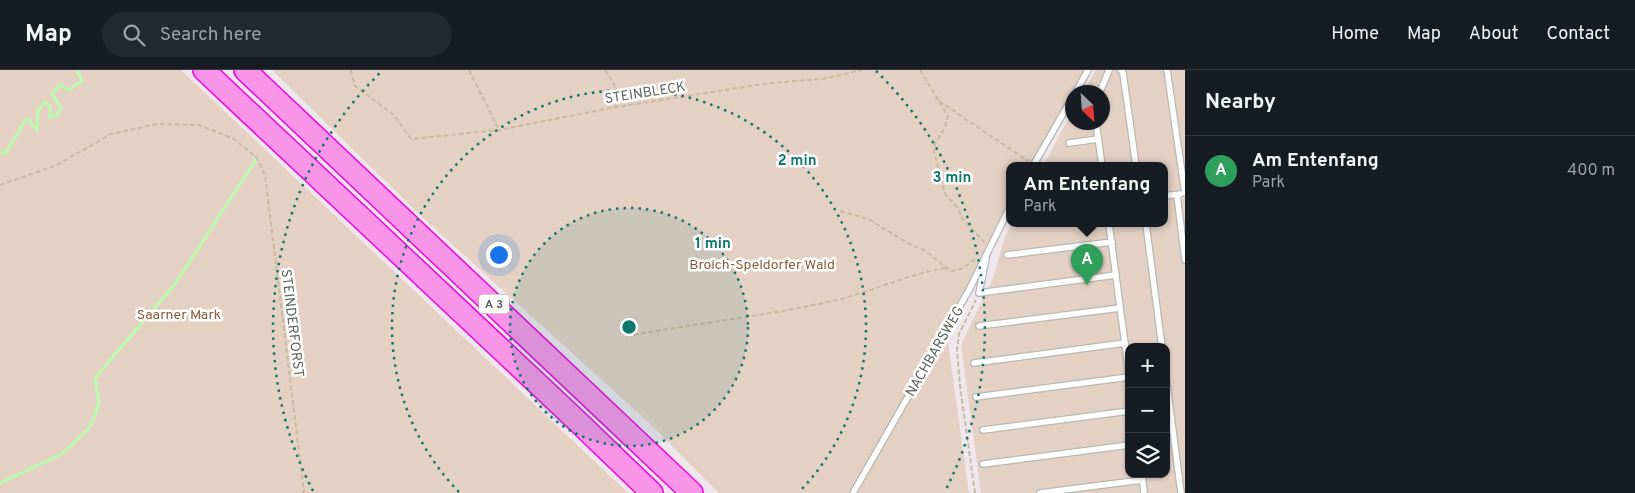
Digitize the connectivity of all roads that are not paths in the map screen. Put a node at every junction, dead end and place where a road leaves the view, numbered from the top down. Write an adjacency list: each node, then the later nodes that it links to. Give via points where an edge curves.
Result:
1 (204, 70): 41 (highway, A 3)
2 (245, 70): 42 (highway, A 3)
3 (1088, 70): 7 (lane)
4 (1109, 70): 8 (lane)
5 (1122, 70): 15 (lane)
6 (1168, 70): 16 (lane)
7 (1080, 85)
8 (1103, 85)
9 (1065, 114): 13 (lane)
10 (1097, 130): 11 (lane)
11 (1098, 139): 12 (lane); 14 (lane)
12 (1069, 143)
13 (1035, 162)
14 (1101, 162)
15 (1135, 162)
16 (1185, 193): 17 (lane)
17 (1176, 195): 18 (lane); 25 (lane)
18 (1168, 196)
19 (1006, 215): 23 (lane, NACHBARSWEG)
20 (1110, 227): 22 (lane)
21 (1146, 227): 30 (lane)
22 (1112, 242): 24 (lane); 26 (lane)
23 (988, 252): 26 (lane, via 979,293); 43 (lane, NACHBARSWEG)
24 (1006, 256)
25 (1185, 260)
26 (1116, 275): 27 (lane)
27 (1120, 308): 28 (lane); 29 (lane)
28 (979, 326)
29 (1125, 343): 31 (lane)
30 (1161, 343)
31 (974, 362)
32 (1125, 376): 34 (lane)
33 (1167, 388): 46 (lane)
34 (976, 397)
35 (1125, 412): 36 (lane)
36 (983, 430)
37 (1125, 446): 38 (lane)
38 (983, 464)
39 (1136, 478): 44 (lane)
40 (1142, 478): 45 (lane)
41 (652, 493)
42 (692, 493)
43 (854, 493)
44 (1040, 493)
45 (1144, 493)
46 (1181, 493)

